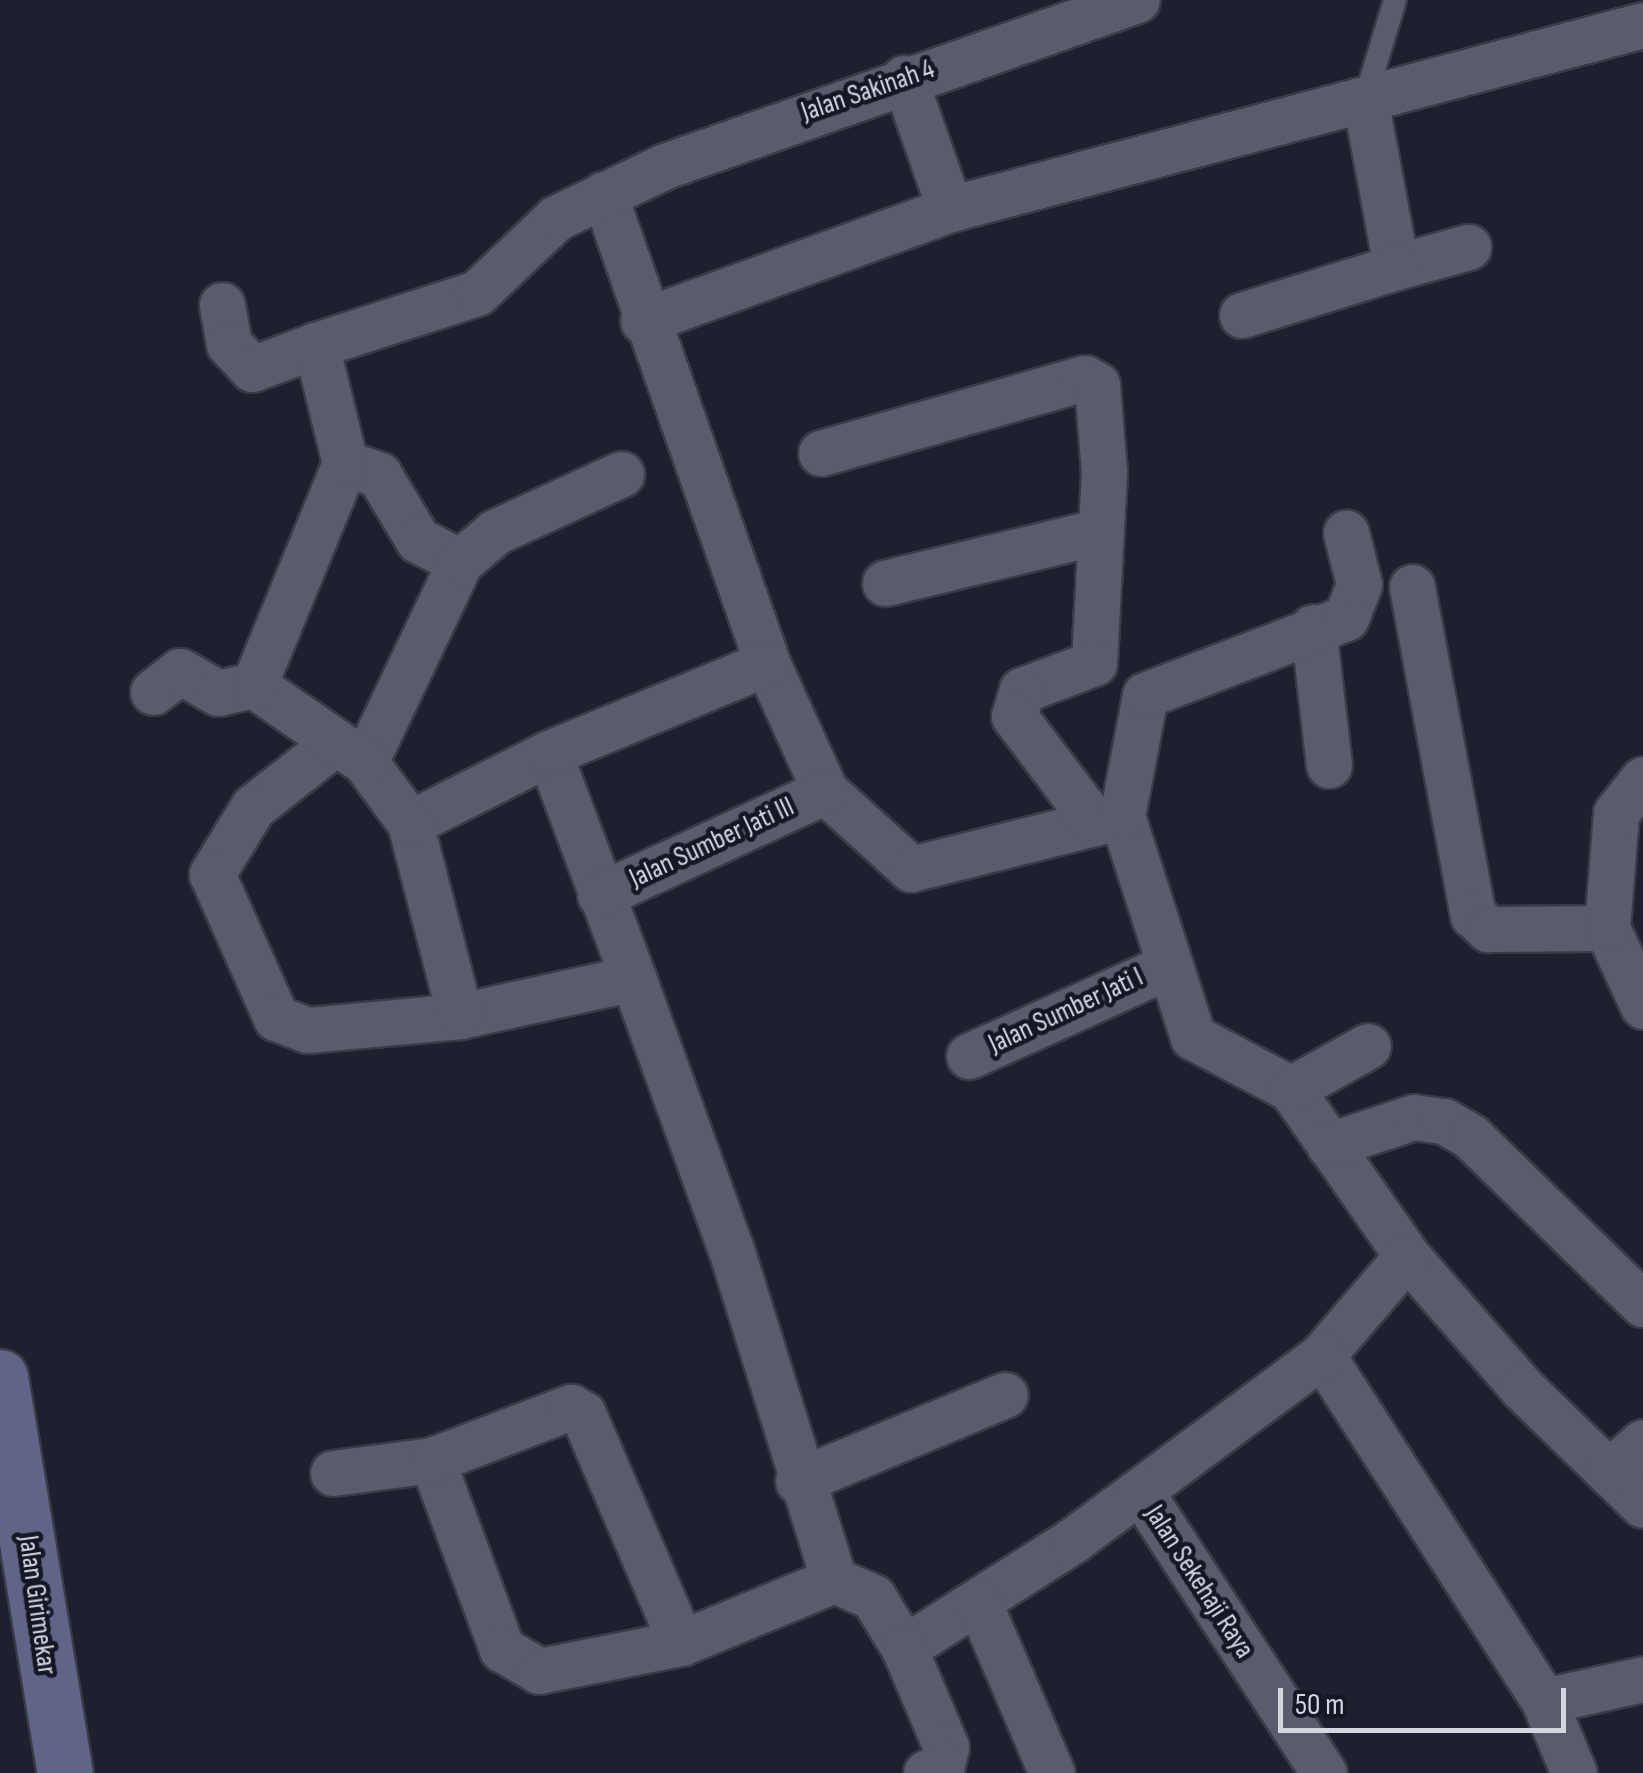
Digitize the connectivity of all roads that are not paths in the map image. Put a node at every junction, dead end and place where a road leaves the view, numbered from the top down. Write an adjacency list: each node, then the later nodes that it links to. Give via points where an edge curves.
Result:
1 (1136, 0): 4 (street, Jalan Sakinah 4)
2 (1395, 0): 5 (lane)
3 (1643, 24): 5 (street)
4 (904, 78): 6 (street, Jalan Sakinah 4); 7 (street)
5 (1365, 98): 7 (street); 9 (street)
6 (604, 194): 12 (street); 13 (street, Jalan Sakinah 4, via 556,218 476,292)
7 (950, 209): 12 (street)
8 (1468, 247): 9 (street)
9 (1396, 268): 11 (street)
10 (222, 305): 13 (street, Jalan Sakinah 4, via 240,364 252,369)
11 (1242, 314)
12 (643, 321): 23 (street)
13 (316, 345): 15 (street)
14 (822, 454): 17 (street, via 1085,378 1097,385)
15 (345, 464): 19 (street, via 379,476 418,540); 25 (street)
16 (621, 474): 19 (street, via 495,532)
17 (1100, 531): 20 (street); 24 (street)
18 (1346, 532): 22 (street, via 1358,605)
19 (460, 562): 28 (street)
20 (885, 583)
21 (1412, 587): 36 (street, via 1473,915 1488,929)
22 (1313, 627): 27 (street, via 1154,687); 30 (street)
23 (767, 663): 29 (street); 32 (street)
24 (1094, 663): 27 (street); 33 (street, via 1022,690 1014,716)
25 (254, 685): 26 (street, via 218,693 180,671); 28 (street)
26 (153, 692)
27 (1137, 734): 33 (street)
28 (350, 752): 34 (street); 40 (street, via 253,806 212,874 276,1018 307,1030)
29 (548, 752): 34 (street); 35 (street)
30 (1328, 765)
31 (1643, 780): 36 (street, via 1616,813)
32 (825, 791): 33 (street, via 911,870); 35 (street, Jalan Sumber Jati III)
33 (1108, 819): 37 (street)
34 (410, 823): 40 (street)
35 (600, 896): 38 (street)
36 (1608, 928): 39 (street)
37 (1164, 968): 42 (street, Jalan Sumber Jati I); 43 (street, via 1209,1053)
38 (632, 978): 40 (street); 54 (street, via 731,1250)
39 (1643, 1006)
40 (460, 1016)
41 (1368, 1046): 43 (street)
42 (969, 1056)
43 (1291, 1089): 44 (street)
44 (1330, 1144): 45 (street); 46 (street, via 1414,1116 1444,1122 1470,1136)
45 (1407, 1256): 47 (street); 53 (street)
46 (1643, 1304)
47 (1322, 1355): 55 (street); 62 (street)
48 (0, 1377): 63 (street, Jalan Girimekar)
49 (1005, 1395): 54 (street)
50 (1643, 1442): 53 (street)
51 (432, 1460): 52 (street); 59 (street, via 502,1648 518,1662 539,1671); 59 (street, via 566,1406 583,1414)
52 (333, 1472)
53 (1609, 1472): 56 (street)
54 (798, 1481): 57 (street)
55 (1140, 1491): 58 (street); 66 (street, Jalan Sekehaji Raya)
56 (1643, 1505)
57 (834, 1580): 59 (street); 60 (street, via 873,1597)
58 (978, 1603): 60 (street); 65 (street)
59 (681, 1643)
60 (904, 1648): 64 (street, via 946,1746 942,1765)
61 (1643, 1679): 62 (street)
62 (1544, 1701): 67 (street)
63 (64, 1773)
64 (926, 1773)
65 (1052, 1773)
66 (1324, 1773)
67 (1574, 1773)

